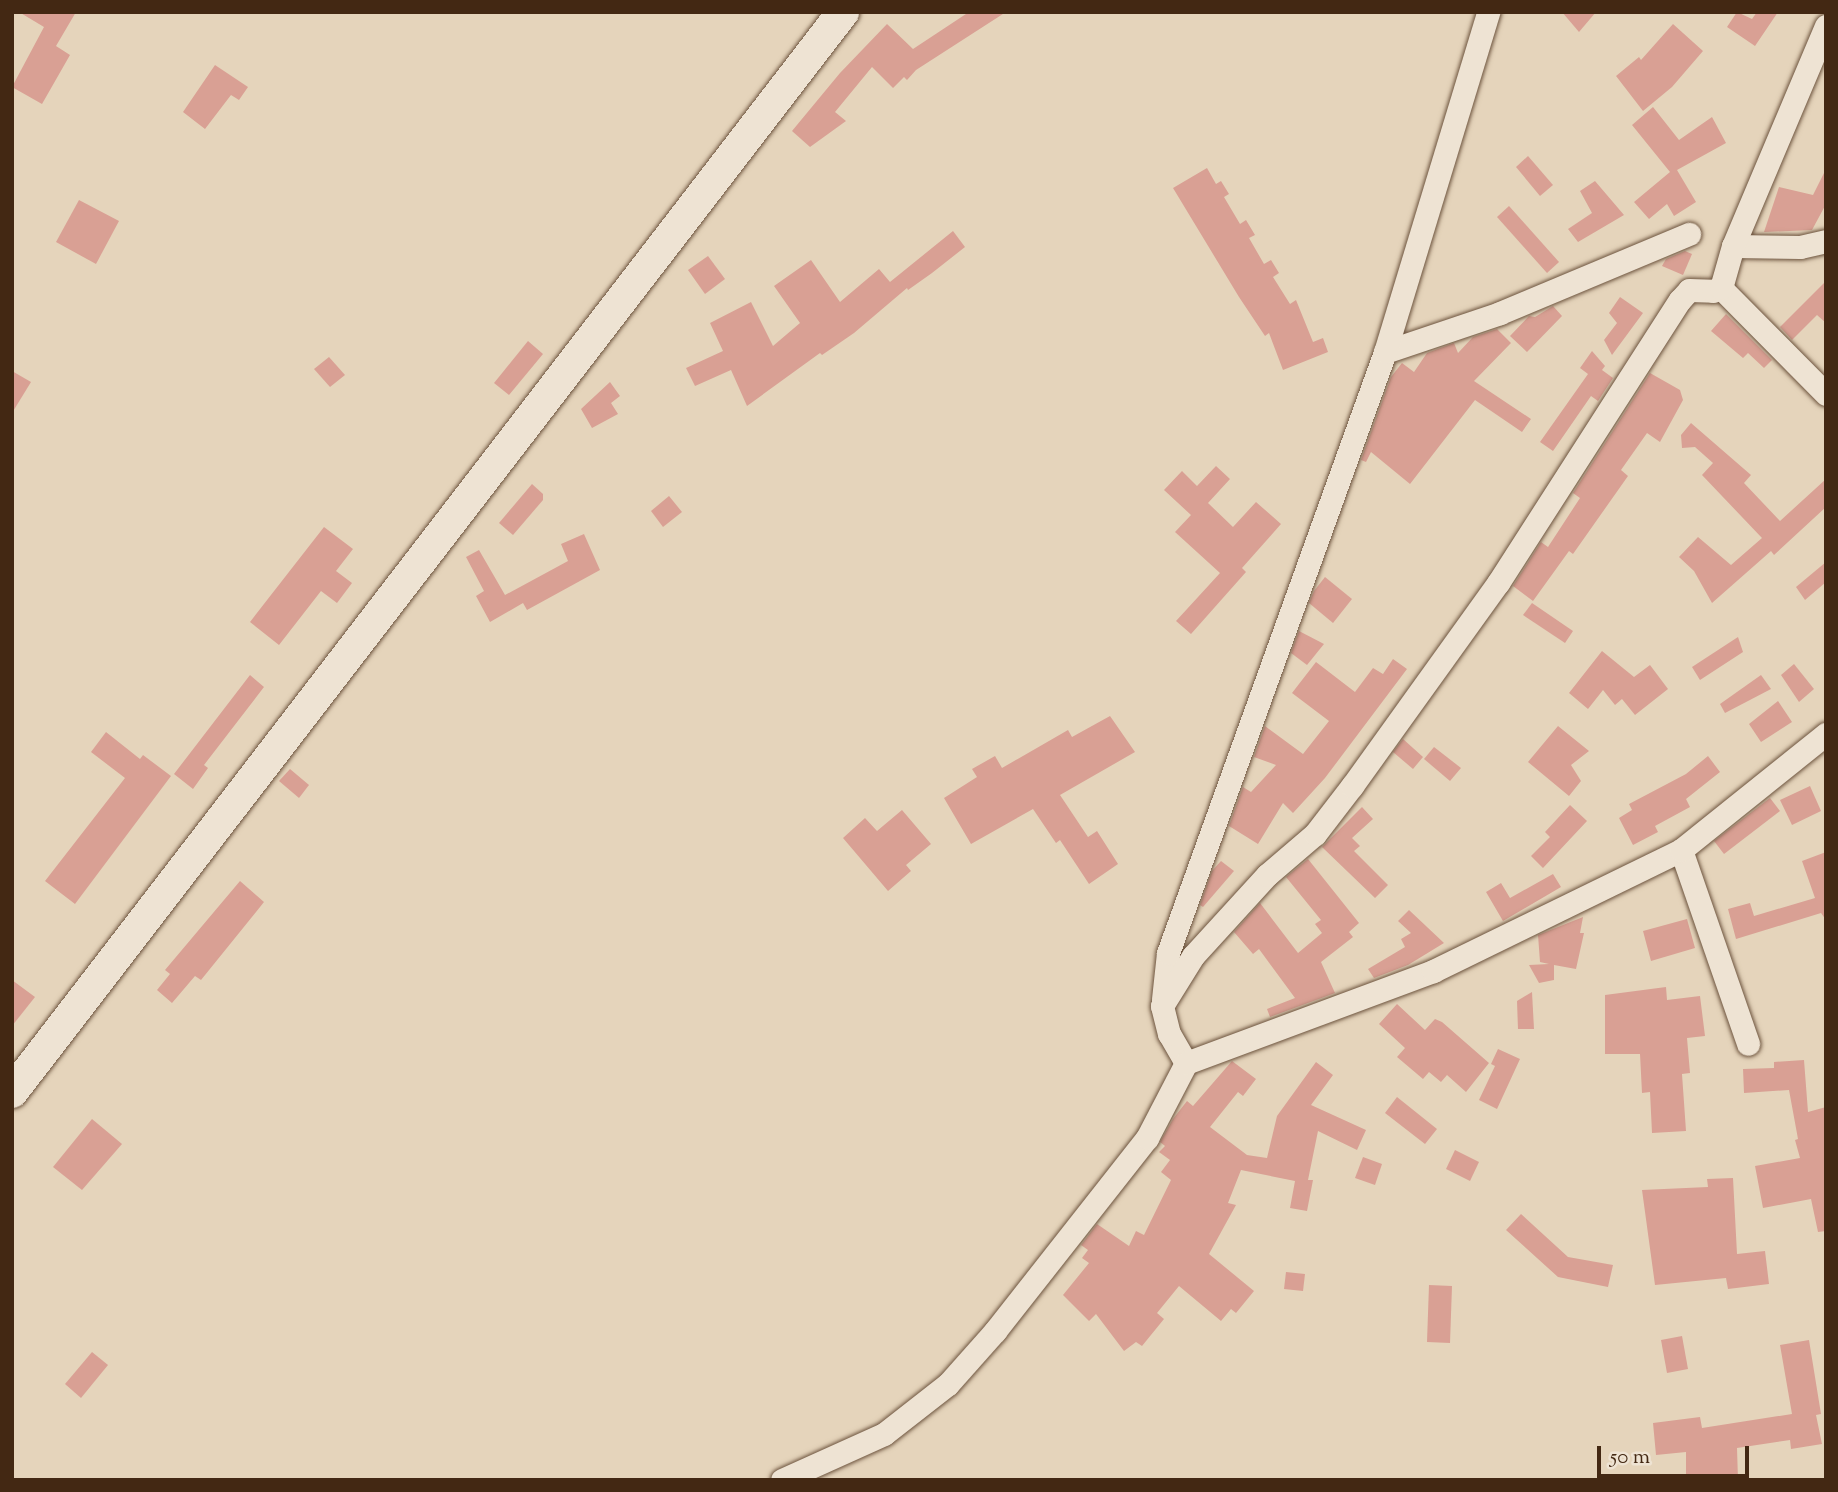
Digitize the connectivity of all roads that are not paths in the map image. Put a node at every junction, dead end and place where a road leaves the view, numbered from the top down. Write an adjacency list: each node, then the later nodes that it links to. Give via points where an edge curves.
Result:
1 (843, 12): 15 (main road)
2 (1488, 12): 8 (street)
3 (1826, 26): 6 (street)
4 (1689, 234): 8 (street, via 1500,313)
5 (1826, 242): 6 (street, via 1800,247)
6 (1733, 246): 7 (street)
7 (1721, 288): 9 (street); 12 (street, via 1689,290 1680,300 1498,583 1352,786 1315,834 1266,876 1194,956)
8 (1385, 352): 12 (street, via 1168,953)
9 (1826, 394)
10 (1826, 733): 11 (street)
11 (1681, 850): 13 (street); 14 (street, via 1433,971)
12 (1162, 1006): 14 (street, via 1169,1034)
13 (1748, 1045)
14 (1186, 1063): 16 (street, via 1147,1138 948,1384 884,1434)
15 (12, 1092)
16 (782, 1480)

